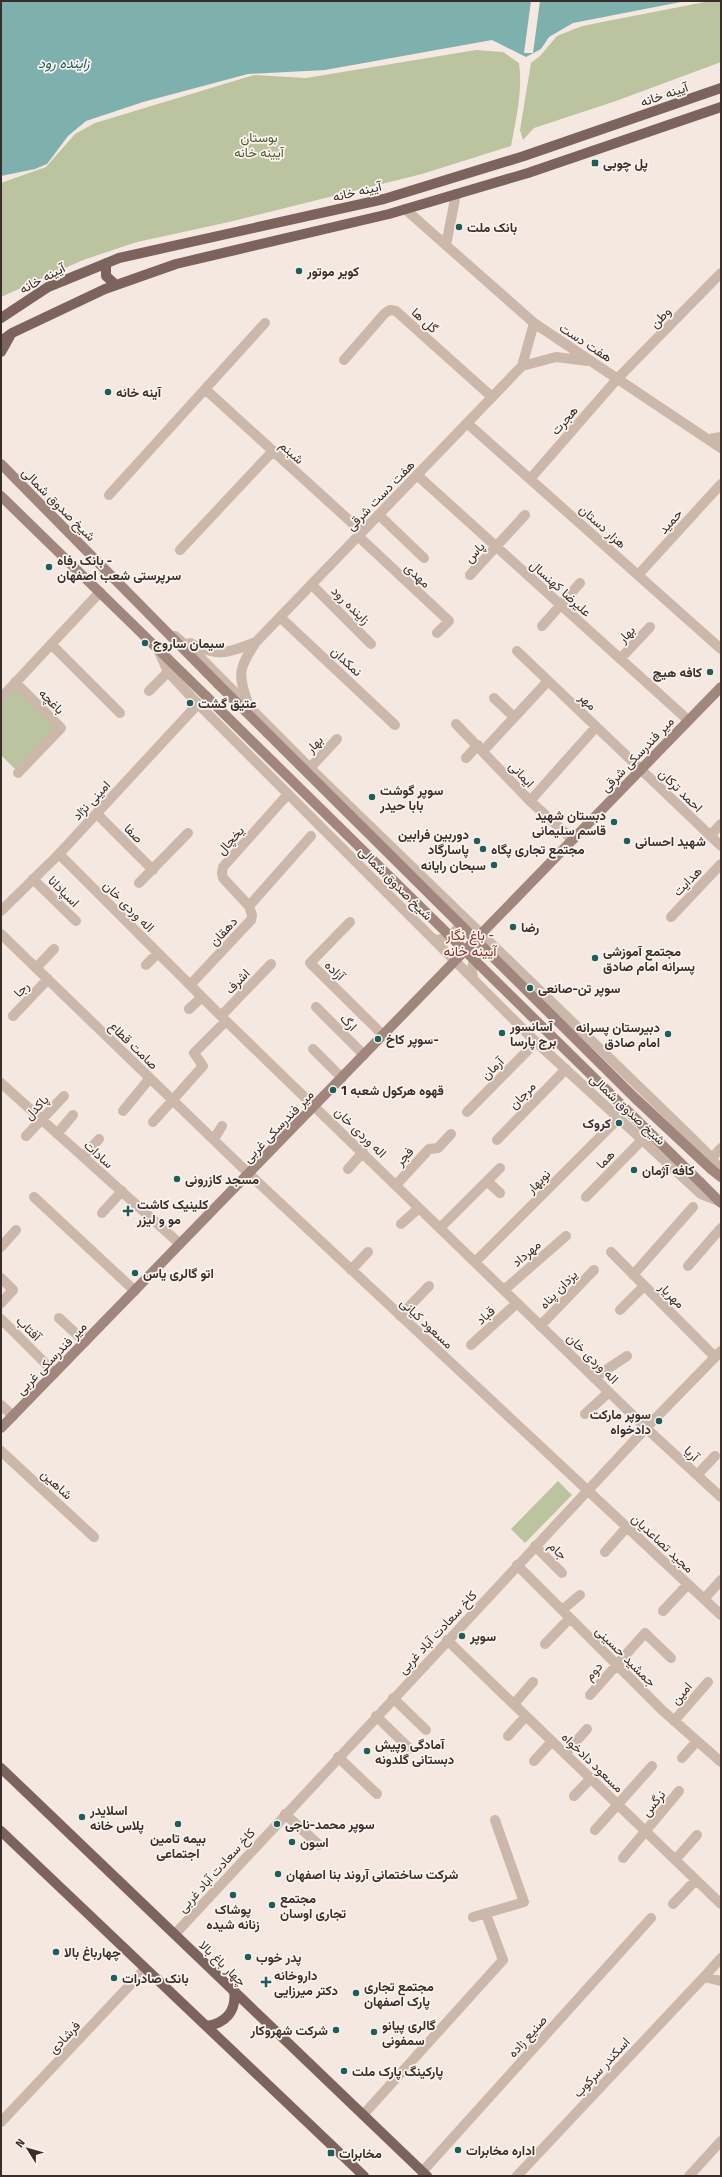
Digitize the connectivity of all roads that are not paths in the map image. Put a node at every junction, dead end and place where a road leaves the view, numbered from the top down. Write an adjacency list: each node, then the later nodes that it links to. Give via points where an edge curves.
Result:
1 (721, 88): 6 (main road, آیینه خانه, via 524,156 384,199 172,244)
2 (721, 107): 3 (main road, via 528,173)
3 (456, 194): 4 (main road); 5 (street)
4 (405, 209): 5 (street, هفت دست); 8 (main road, via 176,264)
5 (446, 245): 11 (street, هفت دست)
6 (106, 263): 8 (main road, via 106,276); 9 (main road, آیینه خانه, via 48,287)
7 (721, 273): 18 (street, وطن)
8 (116, 285): 12 (main road)
9 (1, 318)
10 (265, 324): 19 (street)
11 (534, 324): 16 (street, هفت دست); 17 (street)
12 (12, 333): 13 (main road); 14 (main road)
13 (1, 341)
14 (1, 352)
15 (344, 360): 20 (street, گل ها, via 385,314 390,310 396,311)
16 (592, 361): 17 (street, via 556,357); 18 (street, هفت دست)
17 (522, 366): 20 (street, هفت دست شرقی)
18 (618, 378): 23 (street, هفت دست); 28 (street, هجرت)
19 (205, 389): 25 (street, شبنم); 30 (street)
20 (492, 398): 21 (street, هفت دست شرقی)
21 (467, 423): 27 (street, هفت دست شرقی); 28 (street, هزار دستان)
22 (721, 437): 23 (street)
23 (710, 439): 24 (street, هفت دست)
24 (721, 448)
25 (272, 452): 34 (street, شبنم); 36 (street)
26 (1, 464): 47 (main road, شیخ صدوق شمالی)
27 (417, 475): 32 (street, هفت دست شرقی); 35 (street, علیرضا کهنسال)
28 (530, 479): 39 (street, هزار دستان)
29 (721, 484): 39 (street, حمید)
30 (109, 495)
31 (1, 496): 42 (main road, شیخ صدوق شمالی)
32 (379, 515): 34 (street, هفت دست شرقی); 37 (street)
33 (525, 515): 35 (street, پاس)
34 (360, 534): 41 (street, هفت دست شرقی); 48 (street, مهدی, via 449,621)
35 (496, 546): 38 (street, پاس); 43 (street, علیرضا کهنسال)
36 (180, 550)
37 (424, 558)
38 (470, 575)
39 (638, 575): 54 (street, هزار دستان)
40 (580, 583): 43 (street)
41 (312, 585): 44 (street, هفت دست شرقی); 52 (street, زاینده رود)
42 (100, 592): 51 (street); 53 (main road, شیخ صدوق شمالی)
43 (560, 605): 45 (street); 56 (street, علیرضا کهنسال)
44 (280, 617): 50 (street, هفت دست شرقی); 70 (street, نمکدان)
45 (542, 626)
46 (650, 627): 56 (street, بهار)
47 (166, 631): 49 (street, شیخ صدوق شمالی); 149 (main road, شیخ صدوق شمالی, bridge, via 635,1098)
48 (437, 633)
49 (178, 637): 50 (street, via 207,652 222,654); 65 (street, شیخ صدوق شمالی)
50 (256, 642): 65 (street, via 243,663 241,673)
51 (51, 644): 59 (street); 66 (street)
52 (371, 644)
53 (158, 649): 57 (street, شیخ صدوق شمالی); 156 (main road, شیخ صدوق شمالی, bridge)
54 (721, 649)
55 (517, 651): 58 (street, مهر)
56 (620, 659): 68 (street, علیرضا کهنسال)
57 (168, 672): 61 (street); 64 (street, شیخ صدوق شمالی)
58 (548, 681): 67 (street); 71 (street, مهر)
59 (15, 682): 62 (street); 77 (street, باغچه, via 61,728)
60 (721, 687): 68 (main road, میر فندرسکی شرقی)
61 (149, 691)
62 (1, 698)
63 (494, 698): 67 (street)
64 (198, 704): 78 (street, شیخ صدوق شمالی); 80 (street, امینی نژاد)
65 (249, 707): 75 (street, شیخ صدوق شمالی)
66 (120, 713)
67 (514, 717): 73 (street)
68 (688, 720): 76 (main road, میر فندرسکی شرقی)
69 (456, 724): 73 (street, ایمانی)
70 (395, 725)
71 (596, 727): 76 (street, مهر); 79 (street)
72 (337, 739): 75 (street, بهار)
73 (480, 748): 74 (street); 79 (street, ایمانی)
74 (466, 758)
75 (310, 768): 94 (street, شیخ صدوق شمالی)
76 (641, 769): 84 (street, احمد ترکان); 85 (main road, میر فندرسکی شرقی)
77 (18, 773)
78 (288, 794): 92 (street, یخچال, via 223,867 223,878); 100 (street, شیخ صدوق شمالی)
79 (530, 801): 85 (street, ایمانی)
80 (97, 814): 87 (street, امینی نژاد); 89 (street, صفا)
81 (721, 824): 84 (street)
82 (188, 833): 89 (street)
83 (312, 836): 92 (street)
84 (710, 836): 86 (street, احمد ترکان)
85 (572, 839): 99 (main road, میر فندرسکی شرقی)
86 (721, 846)
87 (59, 854): 90 (street, امینی نژاد); 102 (street, اله وردی خان)
88 (721, 864): 95 (street, هدایت)
89 (153, 870): 91 (street)
90 (33, 879): 93 (street, امینی نژاد); 96 (street, اسپادانا)
91 (139, 883)
92 (249, 906): 110 (street, دهقان, via 251,920)
93 (1, 911)
94 (460, 913): 99 (street, شیخ صدوق شمالی); 100 (street, via 460,924 454,934 445,940)
95 (671, 917)
96 (76, 921)
97 (350, 922): 116 (street, آزاده, via 310,963)
98 (1, 934): 107 (street, صامت قطاع)
99 (481, 934): 103 (street, شیخ صدوق شمالی); 104 (main road, میر فندرسکی شرقی)
100 (434, 940): 104 (street, شیخ صدوق شمالی)
101 (54, 949): 107 (street)
102 (158, 953): 106 (street); 110 (street, اله وردی خان)
103 (500, 953): 109 (street, via 491,950 476,957 472,965); 144 (street, شیخ صدوق شمالی)
104 (454, 961): 109 (street, شیخ صدوق شمالی); 116 (main road, میر فندرسکی غربی)
105 (271, 964): 115 (street, اشرف)
106 (146, 965)
107 (36, 968): 108 (street, صامت قطاع)
108 (48, 979): 114 (street, رجا); 121 (street, صامت قطاع)
109 (475, 981): 117 (street, شیخ صدوق شمالی)
110 (190, 985): 111 (street, اله وردی خان)
111 (202, 997): 113 (street); 115 (street, اله وردی خان)
112 (316, 1007): 119 (street, ارگ)
113 (189, 1009)
114 (13, 1016)
115 (223, 1018): 125 (street, اشرف, via 194,1052 203,1066); 126 (street, اله وردی خان)
116 (383, 1035): 119 (main road, میر فندرسکی غربی)
117 (536, 1042): 120 (street, شیخ صدوق شمالی); 128 (street, آرمان)
118 (313, 1050): 122 (street)
119 (364, 1055): 122 (main road, میر فندرسکی غربی)
120 (566, 1069): 130 (street, شیخ صدوق شمالی); 139 (street, مرجان)
121 (150, 1078): 125 (street, صامت قطاع); 127 (street)
122 (342, 1078): 126 (main road, میر فندرسکی غربی)
123 (1, 1083): 131 (street, سادات)
124 (64, 1096): 131 (street, پاکدل)
125 (173, 1100): 132 (street); 138 (street, صامت قطاع)
126 (315, 1105): 142 (street, اله وردی خان); 148 (main road, میر فندرسکی غربی)
127 (123, 1111)
128 (467, 1112)
129 (73, 1115): 134 (street)
130 (619, 1118): 140 (street, شیخ صدوق شمالی); 169 (street, نوبهار)
131 (42, 1120): 134 (street, سادات); 136 (street, پاکدل)
132 (153, 1122)
133 (222, 1126): 138 (street)
134 (57, 1134): 143 (street, سادات)
135 (451, 1134): 151 (street, فجر, via 438,1148 429,1149)
136 (26, 1136)
137 (99, 1139): 143 (street)
138 (214, 1139): 148 (street, صامت قطاع)
139 (498, 1140)
140 (642, 1140): 155 (street, هما); 156 (street, شیخ صدوق شمالی, via 701,1194)
141 (721, 1148): 144 (street)
142 (363, 1152): 146 (street); 151 (street, اله وردی خان)
143 (83, 1157): 152 (street, سادات)
144 (712, 1158): 147 (street, شیخ صدوق شمالی)
145 (500, 1168): 150 (street)
146 (348, 1169)
147 (721, 1172)
148 (249, 1174): 165 (main road, میر فندرسکی غربی); 171 (street, مسعود کیانی)
149 (721, 1177)
150 (487, 1181): 153 (street); 161 (street)
151 (396, 1185): 158 (street, اله وردی خان)
152 (122, 1191): 159 (street); 165 (street, سادات)
153 (500, 1193)
154 (34, 1197): 178 (street)
155 (586, 1197)
156 (720, 1202)
157 (693, 1207): 173 (street)
158 (419, 1208): 160 (street); 161 (street, اله وردی خان)
159 (102, 1213)
160 (401, 1224)
161 (440, 1228): 169 (street, اله وردی خان)
162 (721, 1228): 170 (street)
163 (16, 1230): 166 (street)
164 (566, 1236): 177 (street, مهرداد)
165 (180, 1244): 178 (main road, میر فندرسکی غربی)
166 (1, 1247)
167 (368, 1252): 171 (street)
168 (611, 1252): 173 (street, مهریار)
169 (475, 1262): 177 (street, اله وردی خان)
170 (688, 1266)
171 (352, 1270): 182 (street, مسعود کیانی)
172 (594, 1270): 185 (street, یزدان پناه)
173 (633, 1275): 176 (street, مهریار)
174 (1, 1278): 179 (street, via 13,1290)
175 (429, 1286): 182 (street)
176 (644, 1286): 181 (street); 188 (street, مهریار)
177 (504, 1290): 180 (street, اله وردی خان)
178 (135, 1291): 186 (main road, میر فندرسکی غربی)
179 (1, 1303)
180 (517, 1303): 185 (street, اله وردی خان); 187 (street, قباد)
181 (620, 1310)
182 (400, 1316): 201 (street, مسعود کیانی)
183 (59, 1318): 186 (street)
184 (1, 1319): 190 (street, آفتاب)
185 (540, 1326): 191 (street, اله وردی خان)
186 (85, 1342): 190 (main road, میر فندرسکی غربی)
187 (471, 1345)
188 (718, 1354): 197 (street, کاخ سعادت آباد غربی)
189 (627, 1356): 191 (street)
190 (55, 1373): 195 (main road, میر فندرسکی غربی)
191 (594, 1378): 192 (street, اله وردی خان)
192 (609, 1392): 194 (street); 197 (street, اله وردی خان)
193 (1, 1405): 195 (street)
194 (585, 1414)
195 (13, 1416): 196 (main road, میر فندرسکی غربی)
196 (1, 1428)
197 (646, 1428): 200 (street, آریا); 201 (street, کاخ سعادت آباد غربی)
198 (1, 1451): 204 (street, شاهین)
199 (715, 1456): 200 (street)
200 (697, 1476): 202 (street, آریا)
201 (587, 1491): 203 (street, مجید تصاعدیان); 205 (street, کاخ سعادت آباد غربی)
202 (721, 1497)
203 (626, 1528): 206 (street); 210 (street, مجید تصاعدیان)
204 (94, 1537)
205 (535, 1546): 207 (street, کاخ سعادت آباد غربی); 208 (street, جام)
206 (605, 1552)
207 (517, 1565): 213 (street, جمشید حسینی); 217 (street, کاخ سعادت آباد غربی)
208 (562, 1573)
209 (721, 1580): 212 (street)
210 (688, 1584): 212 (street, مجید تصاعدیان); 214 (street)
211 (580, 1595): 213 (street)
212 (704, 1599): 215 (street, مجید تصاعدیان)
213 (562, 1610): 216 (street, جمشید حسینی)
214 (663, 1611)
215 (721, 1615)
216 (570, 1618): 218 (street); 220 (street, جمشید حسینی)
217 (447, 1640): 224 (street, کاخ سعادت آباد غربی); 225 (street, مسعود دادخواه)
218 (545, 1644)
219 (671, 1658): 220 (street, via 645,1633)
220 (616, 1664): 223 (street, دوم); 228 (street, جمشید حسینی)
221 (533, 1682): 225 (street)
222 (708, 1682): 228 (street, امین)
223 (590, 1695)
224 (393, 1698): 226 (street, کاخ سعادت آباد غربی); 230 (street)
225 (514, 1704): 227 (street, مسعود دادخواه)
226 (376, 1716): 234 (street); 236 (street, کاخ سعادت آباد غربی)
227 (526, 1716): 231 (street); 232 (street, مسعود دادخواه)
228 (674, 1721): 233 (street, جمشید حسینی)
229 (587, 1729): 235 (street)
230 (426, 1730)
231 (508, 1736)
232 (552, 1741): 235 (street, مسعود دادخواه); 238 (street)
233 (697, 1741): 237 (street); 239 (street, جمشید حسینی)
234 (410, 1749)
235 (566, 1754): 242 (street, مسعود دادخواه)
236 (338, 1757): 244 (street); 247 (street, کاخ سعادت آباد غربی)
237 (682, 1758)
238 (534, 1761)
239 (721, 1761)
240 (652, 1766): 246 (street)
241 (1, 1768): 262 (main road, چهار باغ بالا)
242 (591, 1778): 245 (street); 246 (street, مسعود دادخواه)
243 (679, 1792): 251 (street, نرگس)
244 (377, 1794)
245 (574, 1796)
246 (618, 1804): 249 (street); 251 (street, مسعود دادخواه)
247 (285, 1814): 253 (street); 262 (street, کاخ سعادت آباد غربی)
248 (495, 1820): 259 (street, via 524,1902)
249 (595, 1830)
250 (1, 1831): 264 (main road)
251 (646, 1832): 254 (street, نرگس); 255 (street, مسعود دادخواه)
252 (697, 1835): 255 (street)
253 (319, 1845)
254 (623, 1858)
255 (675, 1860): 256 (street, مسعود دادخواه)
256 (696, 1880): 257 (street, مسعود دادخواه); 258 (street)
257 (721, 1903)
258 (673, 1904)
259 (486, 1914): 260 (street); 269 (street, via 503,1960)
260 (473, 1917)
261 (651, 1918): 272 (street, صنیع زاده)
262 (174, 1934): 267 (main road, چهار باغ بالا)
263 (721, 1958): 265 (street, اسکندر سرکوب)
264 (146, 1968): 268 (main road); 270 (street, فرشادی)
265 (704, 1977): 266 (street); 274 (street, اسکندر سرکوب)
266 (721, 1981)
267 (234, 1992): 268 (main road, via 234,2004 228,2016 218,2023); 269 (main road, چهار باغ بالا)
268 (206, 2026): 273 (main road)
269 (363, 2116): 272 (main road, چهار باغ بالا)
270 (1, 2122)
271 (721, 2141): 275 (street)
272 (424, 2174)
273 (364, 2176)
274 (517, 2176)
275 (689, 2176)

